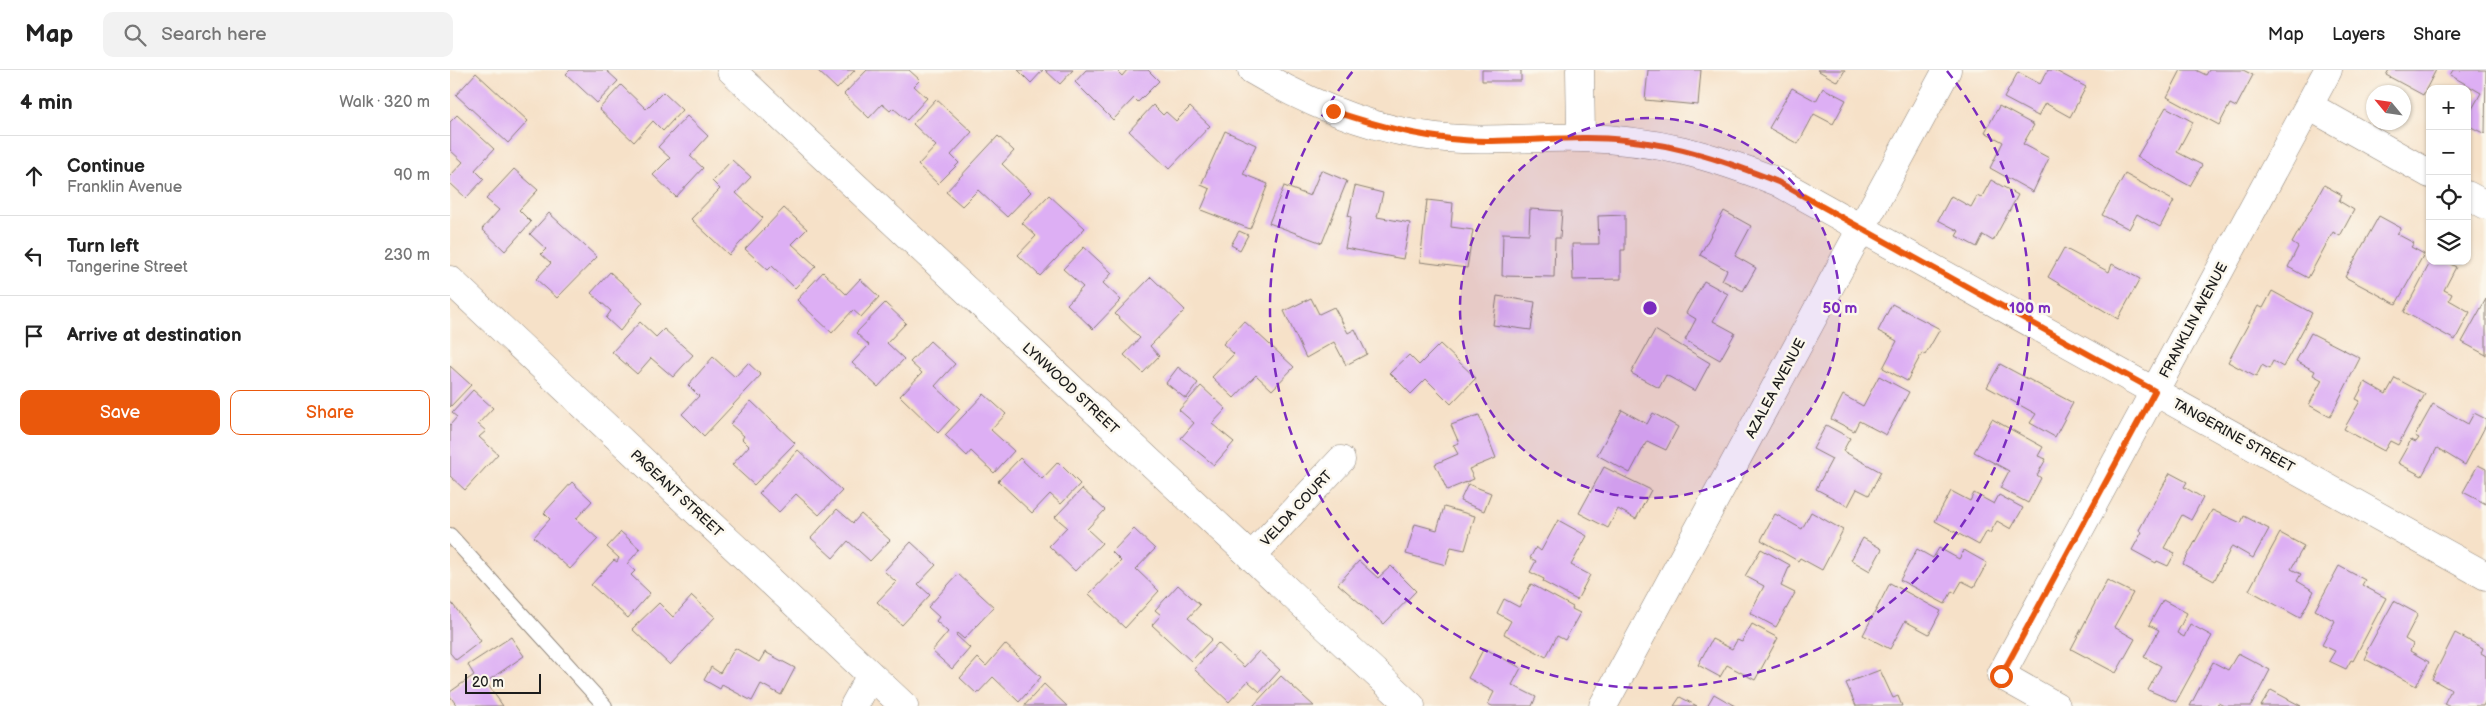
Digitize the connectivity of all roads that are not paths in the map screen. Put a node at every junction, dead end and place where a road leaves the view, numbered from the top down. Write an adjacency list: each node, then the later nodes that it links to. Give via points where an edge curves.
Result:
1 (731, 70): 16 (street, LYNWOOD STREET)
2 (1252, 70): 7 (street, TANGERINE STREET, via 1289,92 1333,111 1398,130 1434,137 1491,141)
3 (1580, 70): 7 (street)
4 (1946, 70): 11 (street, AZALEA AVENUE)
5 (2328, 70): 6 (street, FRANKLIN AVENUE)
6 (2309, 106): 8 (street); 13 (street, FRANKLIN AVENUE)
7 (1581, 138): 11 (street, TANGERINE STREET, via 1673,147 1725,161 1778,182)
8 (2426, 172)
9 (2471, 197): 10 (street)
10 (2486, 205)
11 (1862, 227): 13 (street, TANGERINE STREET); 23 (street, AZALEA AVENUE)
12 (450, 280): 18 (street, PAGEANT STREET)
13 (2155, 391): 17 (street, TANGERINE STREET); 24 (street, FRANKLIN AVENUE, via 2001,676)
14 (1341, 460): 16 (street, VELDA COURT)
15 (450, 535): 19 (lane)
16 (1250, 557): 22 (street, LYNWOOD STREET)
17 (2486, 576)
18 (871, 675): 20 (street); 21 (street, PAGEANT STREET)
19 (605, 706)
20 (854, 706)
21 (904, 706)
22 (1411, 706)
23 (1603, 706)
24 (2056, 706)

